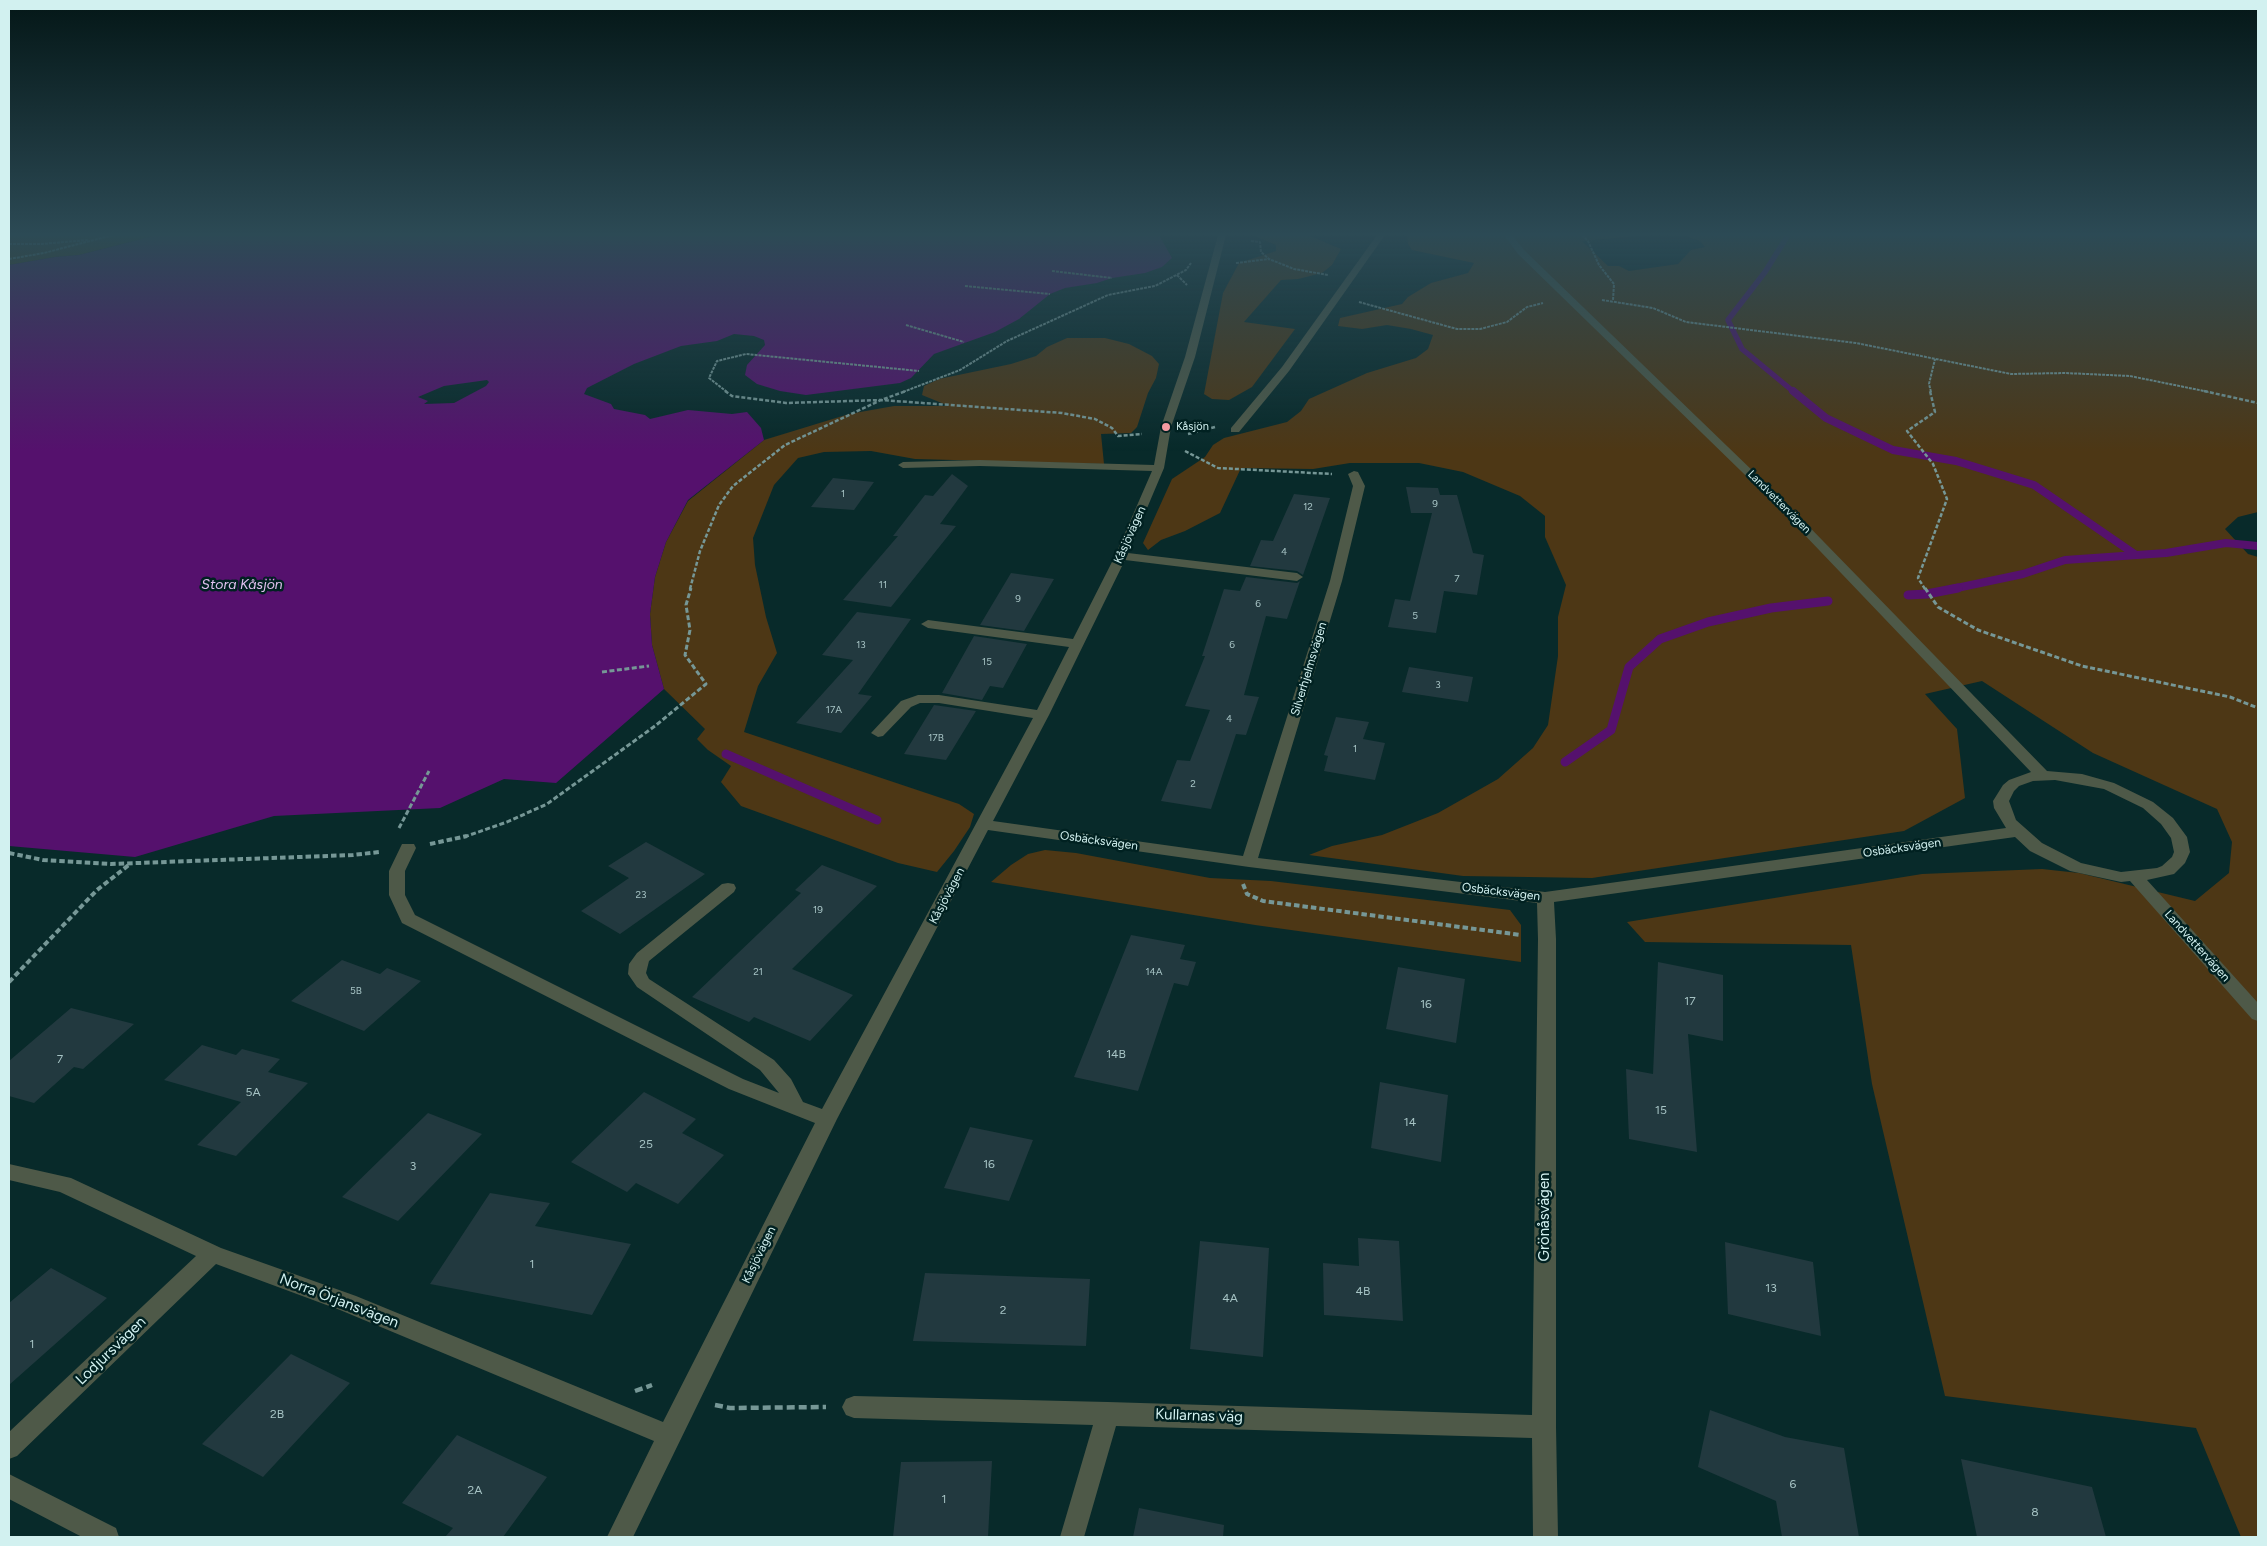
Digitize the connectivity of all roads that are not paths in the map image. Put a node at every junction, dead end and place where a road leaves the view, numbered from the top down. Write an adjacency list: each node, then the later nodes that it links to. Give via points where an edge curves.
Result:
1 (1204, 307): 6 (street, Kåsjövägen, via 1166,427)
2 (1329, 307): 4 (street, via 1286,369)
3 (1577, 307): 14 (street, Landvettervägen, via 1782,505)
4 (1235, 430)
5 (903, 464): 6 (street)
6 (1158, 468): 8 (street, Kåsjövägen)
7 (1354, 474): 18 (street, Silverhjelmsvägen, via 1359,486 1336,580)
8 (1121, 556): 9 (street); 11 (street, Kåsjövägen)
9 (1297, 577)
10 (928, 624): 11 (street)
11 (1078, 644): 12 (street, Kåsjövägen)
12 (1042, 716): 13 (street, via 939,699 918,699 906,704); 15 (street, Kåsjövägen)
13 (878, 733)
14 (2043, 776): 16 (street, via 2014,783 2004,794 2002,808); 19 (street, via 2068,777 2110,786 2148,805 2167,821 2179,837 2180,859 2168,870)
15 (985, 825): 18 (street, Osbäcksvägen); 24 (street, Kåsjövägen)
16 (2016, 832): 19 (street, via 2048,855 2076,867); 21 (street, Osbäcksvägen)
17 (408, 848): 23 (street, via 397,871 397,895 408,920 736,1084)
18 (1249, 862): 21 (street, Osbäcksvägen)
19 (2135, 877): 22 (street, Landvettervägen)
20 (728, 888): 23 (street, via 643,957 638,964 638,974 643,983 767,1065 784,1084)
21 (1545, 898): 29 (street, Grönåsvägen)
22 (2258, 1014)
23 (795, 1105): 24 (street)
24 (827, 1119): 30 (street, Kåsjövägen)
25 (9, 1172): 26 (street, Norra Örjansvägen, via 64,1184)
26 (213, 1254): 30 (street, Norra Örjansvägen, via 348,1303); 31 (street, Lodjursvägen)
27 (854, 1407): 28 (street, Kullarnas väg)
28 (1108, 1413): 29 (street, Kullarnas väg); 35 (street)
29 (1544, 1427): 36 (street, Grönåsvägen)
30 (669, 1435): 34 (street, Kåsjövägen)
31 (9, 1448)
32 (9, 1486): 33 (street)
33 (107, 1537)
34 (620, 1537)
35 (1072, 1537)
36 (1546, 1537)

